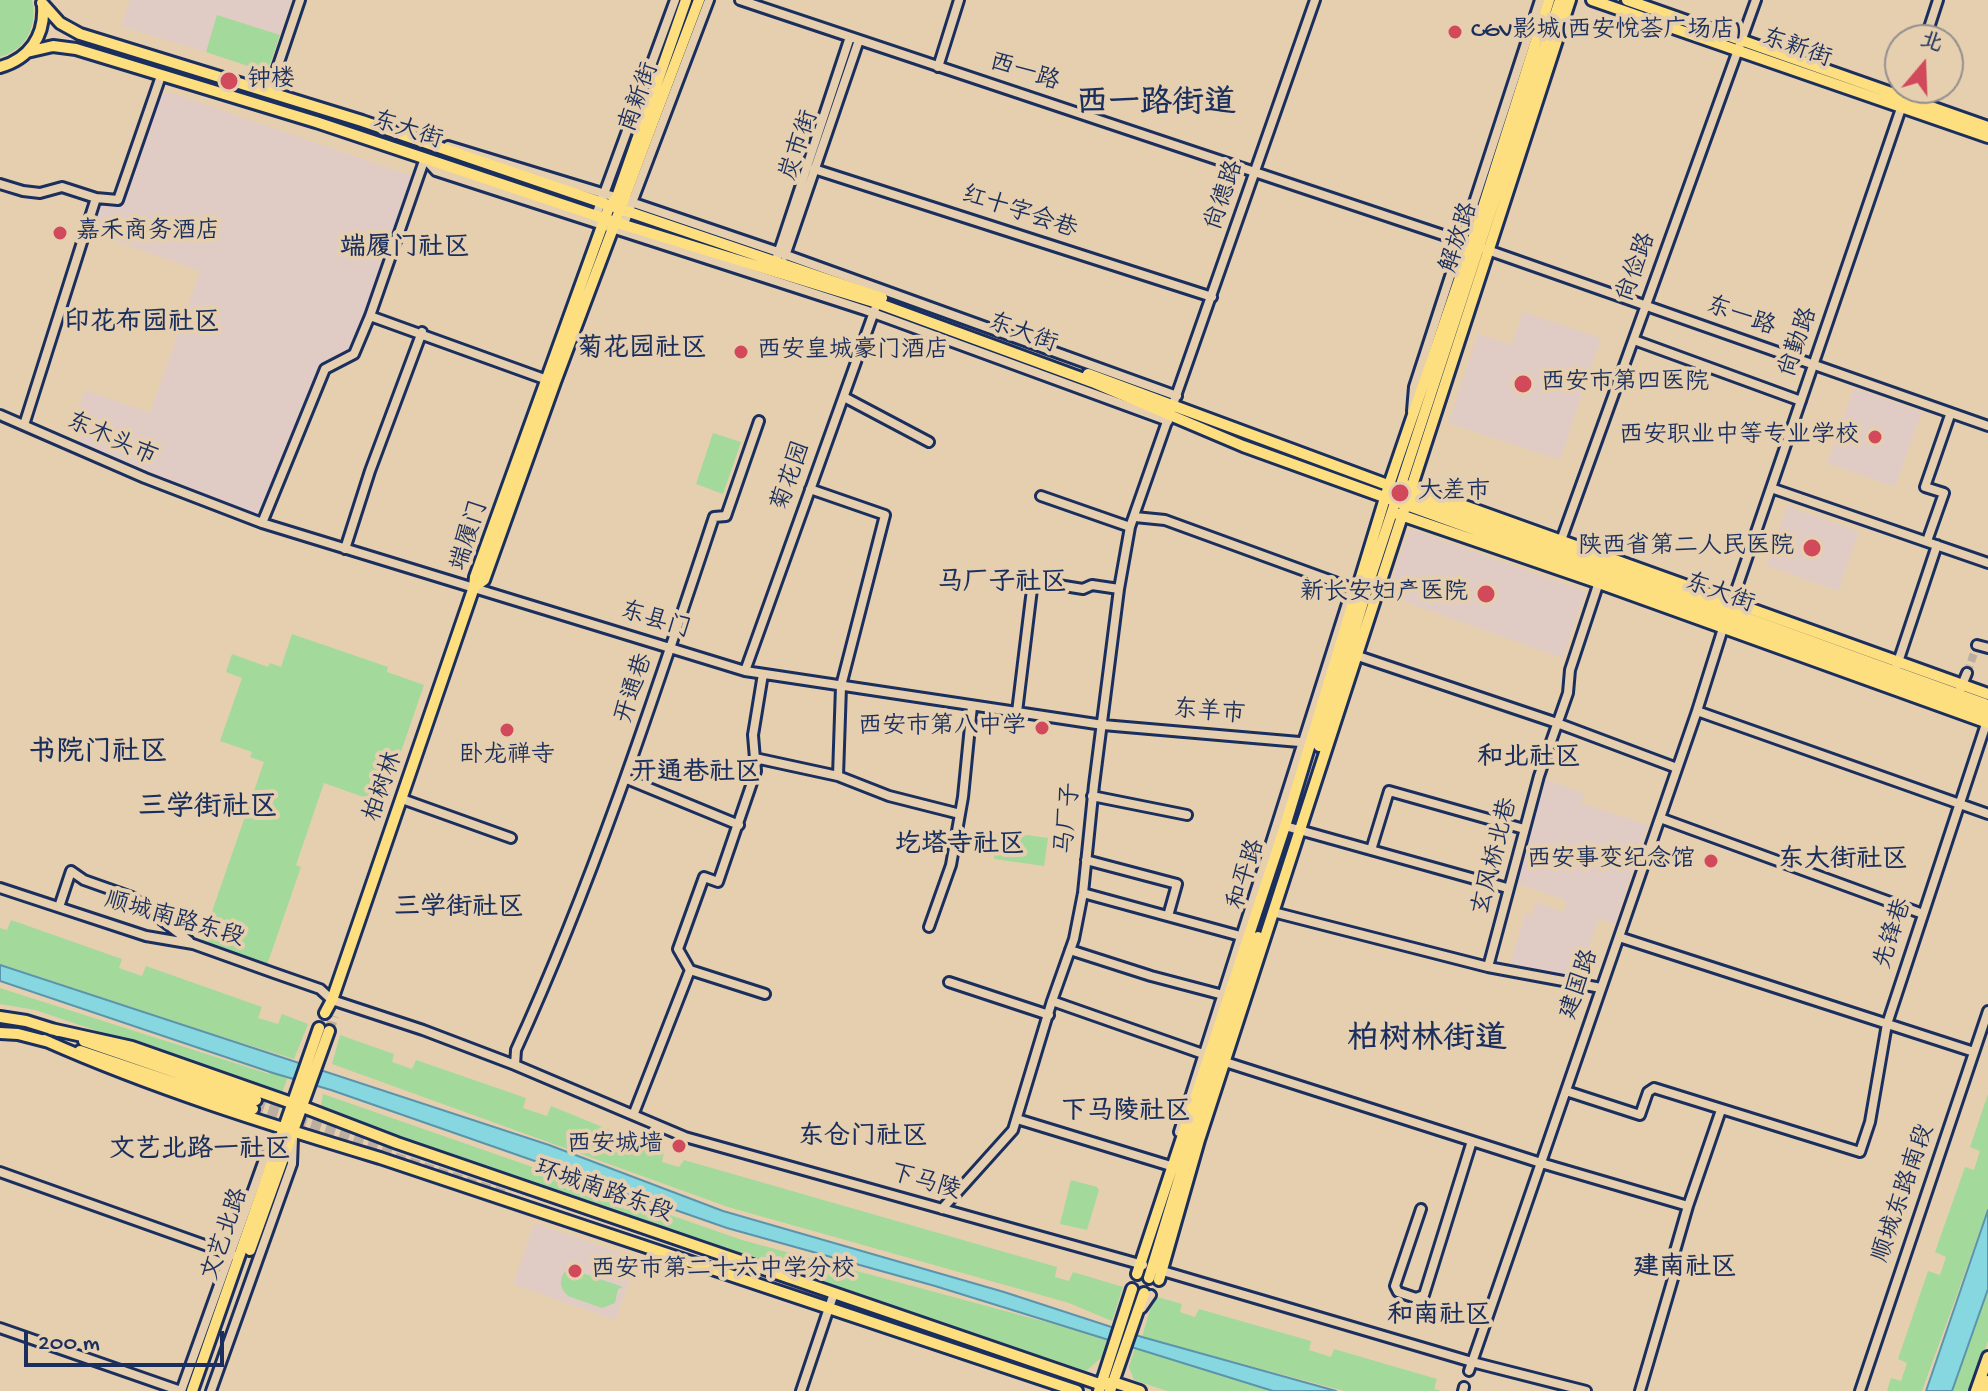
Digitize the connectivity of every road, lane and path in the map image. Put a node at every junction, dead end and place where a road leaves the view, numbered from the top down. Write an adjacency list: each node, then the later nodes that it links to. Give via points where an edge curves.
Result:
1 (300, 0): 26 (street)
2 (675, 0): 37 (street)
3 (686, 0): 38 (main road, 南新街)
4 (699, 0): 38 (main road, 南新街)
5 (709, 0): 38 (street)
6 (740, 0): 19 (street, 西一路)
7 (959, 0): 23 (street)
8 (1315, 0): 34 (street, 尚德路)
9 (1540, 0): 40 (street)
10 (1549, 0): 40 (main road, 解放路)
11 (1560, 0): 40 (main road, 解放路)
12 (1570, 0): 40 (main road)
13 (1592, 0): 20 (main road, 东新街)
14 (1627, 0): 20 (main road, 东新街)
15 (1756, 0): 20 (street, 尚俭路)
16 (1938, 0): 18 (street)
17 (42, 1): 21 (main road, via 42,27); 26 (main road, 东大街, via 60,23 80,34)
18 (1930, 24)
19 (854, 39): 23 (street, 西一路); 33 (street, 炭市街); 41 (street, 炭市街)
20 (1739, 46): 25 (main road, 东新街); 44 (street, 尚俭路)
21 (27, 52): 22 (main road); 24 (main road, 东大街, via 68,47)
22 (1, 67)
23 (938, 67): 34 (street, 西一路)
24 (161, 76): 32 (main road, 东大街); 36 (street, via 118,200)
25 (1884, 91)
26 (269, 92): 37 (main road, 东大街)
27 (1903, 104): 48 (street, 尚勤路)
28 (1918, 104): 31 (main road, 东新街)
29 (1922, 104): 30 (main road, 东新街)
30 (1988, 127)
31 (1988, 137)
32 (425, 158): 39 (main road, 东大街); 45 (street)
33 (814, 169): 41 (street, 炭市街); 42 (street, 红十字会巷)
34 (1256, 172): 40 (street, 西一路); 42 (street, 尚德路)
35 (0, 184): 36 (street, via 40,193 62,187)
36 (96, 198): 56 (street)
37 (604, 201): 38 (main road, 东大街); 39 (main road, 端履门)
38 (625, 205): 39 (main road, 端履门); 41 (main road, 东大街)
39 (609, 223): 43 (main road, 东大街); 49 (main road, 端履门)
40 (1475, 246): 44 (street, 东一路); 59 (main road, 解放路); 63 (main road, 解放路)
41 (780, 258): 43 (main road, 东大街); 52 (street)
42 (1212, 297): 52 (street, 尚德路)
43 (877, 304): 50 (street, 菊花园); 52 (main road, 东大街); 52 (street)
44 (1646, 306): 47 (street, 尚俭路); 48 (street, 东一路)
45 (370, 316): 46 (street); 66 (street, via 354,354 325,369)
46 (422, 332): 49 (street); 71 (street)
47 (1634, 340): 51 (street); 70 (street, 尚俭路)
48 (1813, 366): 51 (street, 尚勤路); 54 (street, 东一路)
49 (551, 381): 74 (main road, 端履门, via 484,580)
50 (844, 397): 58 (street); 61 (street, 菊花园)
51 (1801, 401): 60 (street, 尚勤路)
52 (1172, 409): 59 (main road, 东大街); 63 (main road, 东大街, via 1243,446); 65 (street, 马厂子)
53 (0, 415): 56 (street, 东木头市)
54 (1950, 415): 57 (street, 东一路); 68 (street, via 1925,487 1944,493)
55 (759, 421): 79 (street, 开通巷, via 726,516 714,517)
56 (24, 425): 64 (street, 东木头市)
57 (1988, 426)
58 (929, 442)
59 (1390, 482): 63 (main road, 东大街)
60 (1771, 488): 68 (street); 77 (street, 尚勤路)
61 (810, 489): 83 (street, 菊花园); 86 (street, via 885,515)
62 (1041, 496): 67 (street)
63 (1399, 500): 70 (main road, 东大街); 73 (main road, 东大街); 76 (main road, 和平路); 81 (main road, 和平路)
64 (207, 503): 66 (street, 东县门)
65 (1135, 517): 67 (street, 马厂子); 76 (street, via 1165,520)
66 (262, 523): 71 (street, 东县门)
67 (1130, 527): 75 (street, 马厂子)
68 (1927, 541): 69 (street)
69 (1937, 545): 72 (street); 82 (street)
70 (1559, 546): 77 (main road, 东大街)
71 (345, 549): 74 (street, 东县门)
72 (1988, 563)
73 (1600, 579): 77 (main road, 东大街); 94 (street, 玄风桥北巷)
74 (474, 587): 79 (street, 东县门); 102 (main road, 柏树林)
75 (1119, 589): 92 (street, via 1033,581); 95 (street, 马厂子)
76 (1357, 590): 96 (main road, 和平路)
77 (1728, 615): 82 (main road, 东大街); 91 (street, 建国路); 93 (main road, 东大街)
78 (1977, 645): 80 (street)
79 (670, 648): 83 (street, 东县门); 100 (street, 开通巷)
80 (1988, 648)
81 (1352, 654): 94 (street); 109 (main road, 和平路)
82 (1897, 667): 87 (main road, 东大街)
83 (745, 671): 85 (street, 东县门)
84 (1967, 673): 87 (street)
85 (763, 674): 86 (street, 东县门); 97 (street, via 753,735)
86 (841, 686): 90 (street, 东县门); 99 (street)
87 (1960, 690): 88 (main road); 89 (main road, 东大街)
88 (1988, 694)
89 (1988, 705)
90 (972, 706): 92 (street, 东县门); 104 (street)
91 (1697, 711): 98 (street, 建国路); 103 (street)
92 (1017, 712): 95 (street, 东县门)
93 (1988, 719): 103 (street, 先锋巷)
94 (1557, 723): 98 (street); 110 (street, 玄风桥北巷)
95 (1103, 725): 96 (street, 东羊市); 101 (street, 马厂子)
96 (1307, 743): 109 (main road, 和平路); 122 (street)
97 (755, 758): 99 (street); 108 (street)
98 (1677, 768): 107 (street, 建国路)
99 (838, 776): 104 (street)
100 (627, 779): 108 (street); 145 (street, 开通巷, via 516,1050)
101 (1092, 796): 106 (street); 113 (street, 马厂子)
102 (402, 799): 111 (street); 132 (main road, 柏树林)
103 (1960, 803): 105 (street); 119 (street, 先锋巷)
104 (960, 814): 121 (street, via 951,865)
105 (1988, 814)
106 (1187, 815)
107 (1660, 818): 119 (street); 123 (street, 建国路)
108 (739, 825): 127 (street, via 718,882 704,877 678,949)
109 (1292, 828): 112 (street); 118 (main road); 122 (main road, 和平路); 144 (main road, 和平路)
110 (1524, 829): 112 (street, via 1389,791); 115 (street, 玄风桥北巷)
111 (511, 838)
112 (1371, 850): 115 (street)
113 (1086, 860): 116 (street, 马厂子); 120 (street, via 1177,884)
114 (0, 888): 117 (street, 顺城南路东段)
115 (1507, 888): 126 (street, 玄风桥北巷)
116 (1083, 893): 120 (street); 125 (street, 马厂子)
117 (59, 907): 124 (street, 顺城南路东段, via 146,936); 124 (street, via 71,871 132,897)
118 (1273, 912): 126 (street); 144 (main road)
119 (1923, 914): 138 (street, 先锋巷)
120 (1168, 916): 122 (street)
121 (929, 927)
122 (1245, 937): 131 (main road, 和平路)
123 (1619, 937): 129 (street, 建国路); 138 (street)
124 (193, 944): 132 (street, 顺城南路东段, via 320,989)
125 (1070, 950): 131 (street); 133 (street, 马厂子)
126 (1488, 967): 129 (street)
127 (690, 970): 130 (street); 149 (street)
128 (949, 982): 136 (street)
129 (1601, 988): 146 (street, 建国路)
130 (765, 994)
131 (1226, 996): 144 (main road, 和平路)
132 (332, 1000): 135 (main road, 柏树林); 145 (street, 下马陵)
133 (1052, 1001): 136 (street, 马厂子); 144 (street)
134 (1988, 1011): 143 (street, 顺城东路南段)
135 (329, 1014)
136 (1049, 1015): 150 (street, 马厂子)
137 (0, 1017): 139 (main road, 环城南路东段)
138 (1887, 1024): 143 (street); 148 (street, 先锋巷, via 1860,1152)
139 (51, 1029): 142 (main road, 环城南路东段, via 254,1104); 147 (main road, 环城南路东段, via 132,1047)
140 (324, 1029): 147 (main road, 文艺北路)
141 (0, 1033): 142 (main road, 环城南路东段)
142 (44, 1040): 151 (main road, 环城南路东段, via 106,1068)
143 (1974, 1052): 180 (street, 顺城东路南段)
144 (1213, 1058): 152 (street); 154 (main road, 和平路); 160 (main road, 和平路)
145 (515, 1065): 149 (street, 下马陵)
146 (1566, 1091): 148 (street, via 1640,1115 1654,1088); 153 (street, 建国路)
147 (300, 1099): 151 (main road, 文艺北路); 162 (main road, 环城南路东段, via 397,1143)
148 (1721, 1110): 156 (street)
149 (634, 1113): 157 (street, 下马陵, via 685,1137)
150 (1017, 1119): 154 (street); 157 (street, 马厂子)
151 (289, 1130): 159 (main road, 文艺北路); 164 (main road, 环城南路东段); 173 (main road, 文艺北路); 174 (street, via 292,1164)
152 (1472, 1141): 153 (street); 158 (street, via 1424,1295 1416,1298 1395,1286)
153 (1541, 1163): 156 (street); 168 (street, 建国路)
154 (1171, 1170): 160 (main road, 和平路)
155 (0, 1172): 159 (street)
156 (1688, 1206): 179 (street)
157 (942, 1209): 160 (street, 下马陵)
158 (1421, 1209)
159 (235, 1255): 171 (street); 172 (main road, 文艺北路)
160 (1150, 1273): 168 (street, 下马陵)
161 (1132, 1289): 165 (main road)
162 (834, 1293): 164 (street); 170 (main road, 环城南路东段)
163 (1148, 1294): 165 (main road)
164 (828, 1308): 175 (street); 176 (main road, 环城南路东段)
165 (1129, 1317): 170 (main road)
166 (0, 1328): 171 (street)
167 (1988, 1357): 181 (main road)
168 (1471, 1366): 178 (street)
169 (1988, 1381): 182 (main road)
170 (1106, 1387): 177 (main road, 环城南路东段)
171 (181, 1391)
172 (192, 1391)
173 (200, 1391)
174 (211, 1391)
175 (801, 1391)
176 (1077, 1391)
177 (1140, 1391)
178 (1586, 1391)
179 (1640, 1391)
180 (1860, 1391)
181 (1976, 1391)
182 (1985, 1391)

